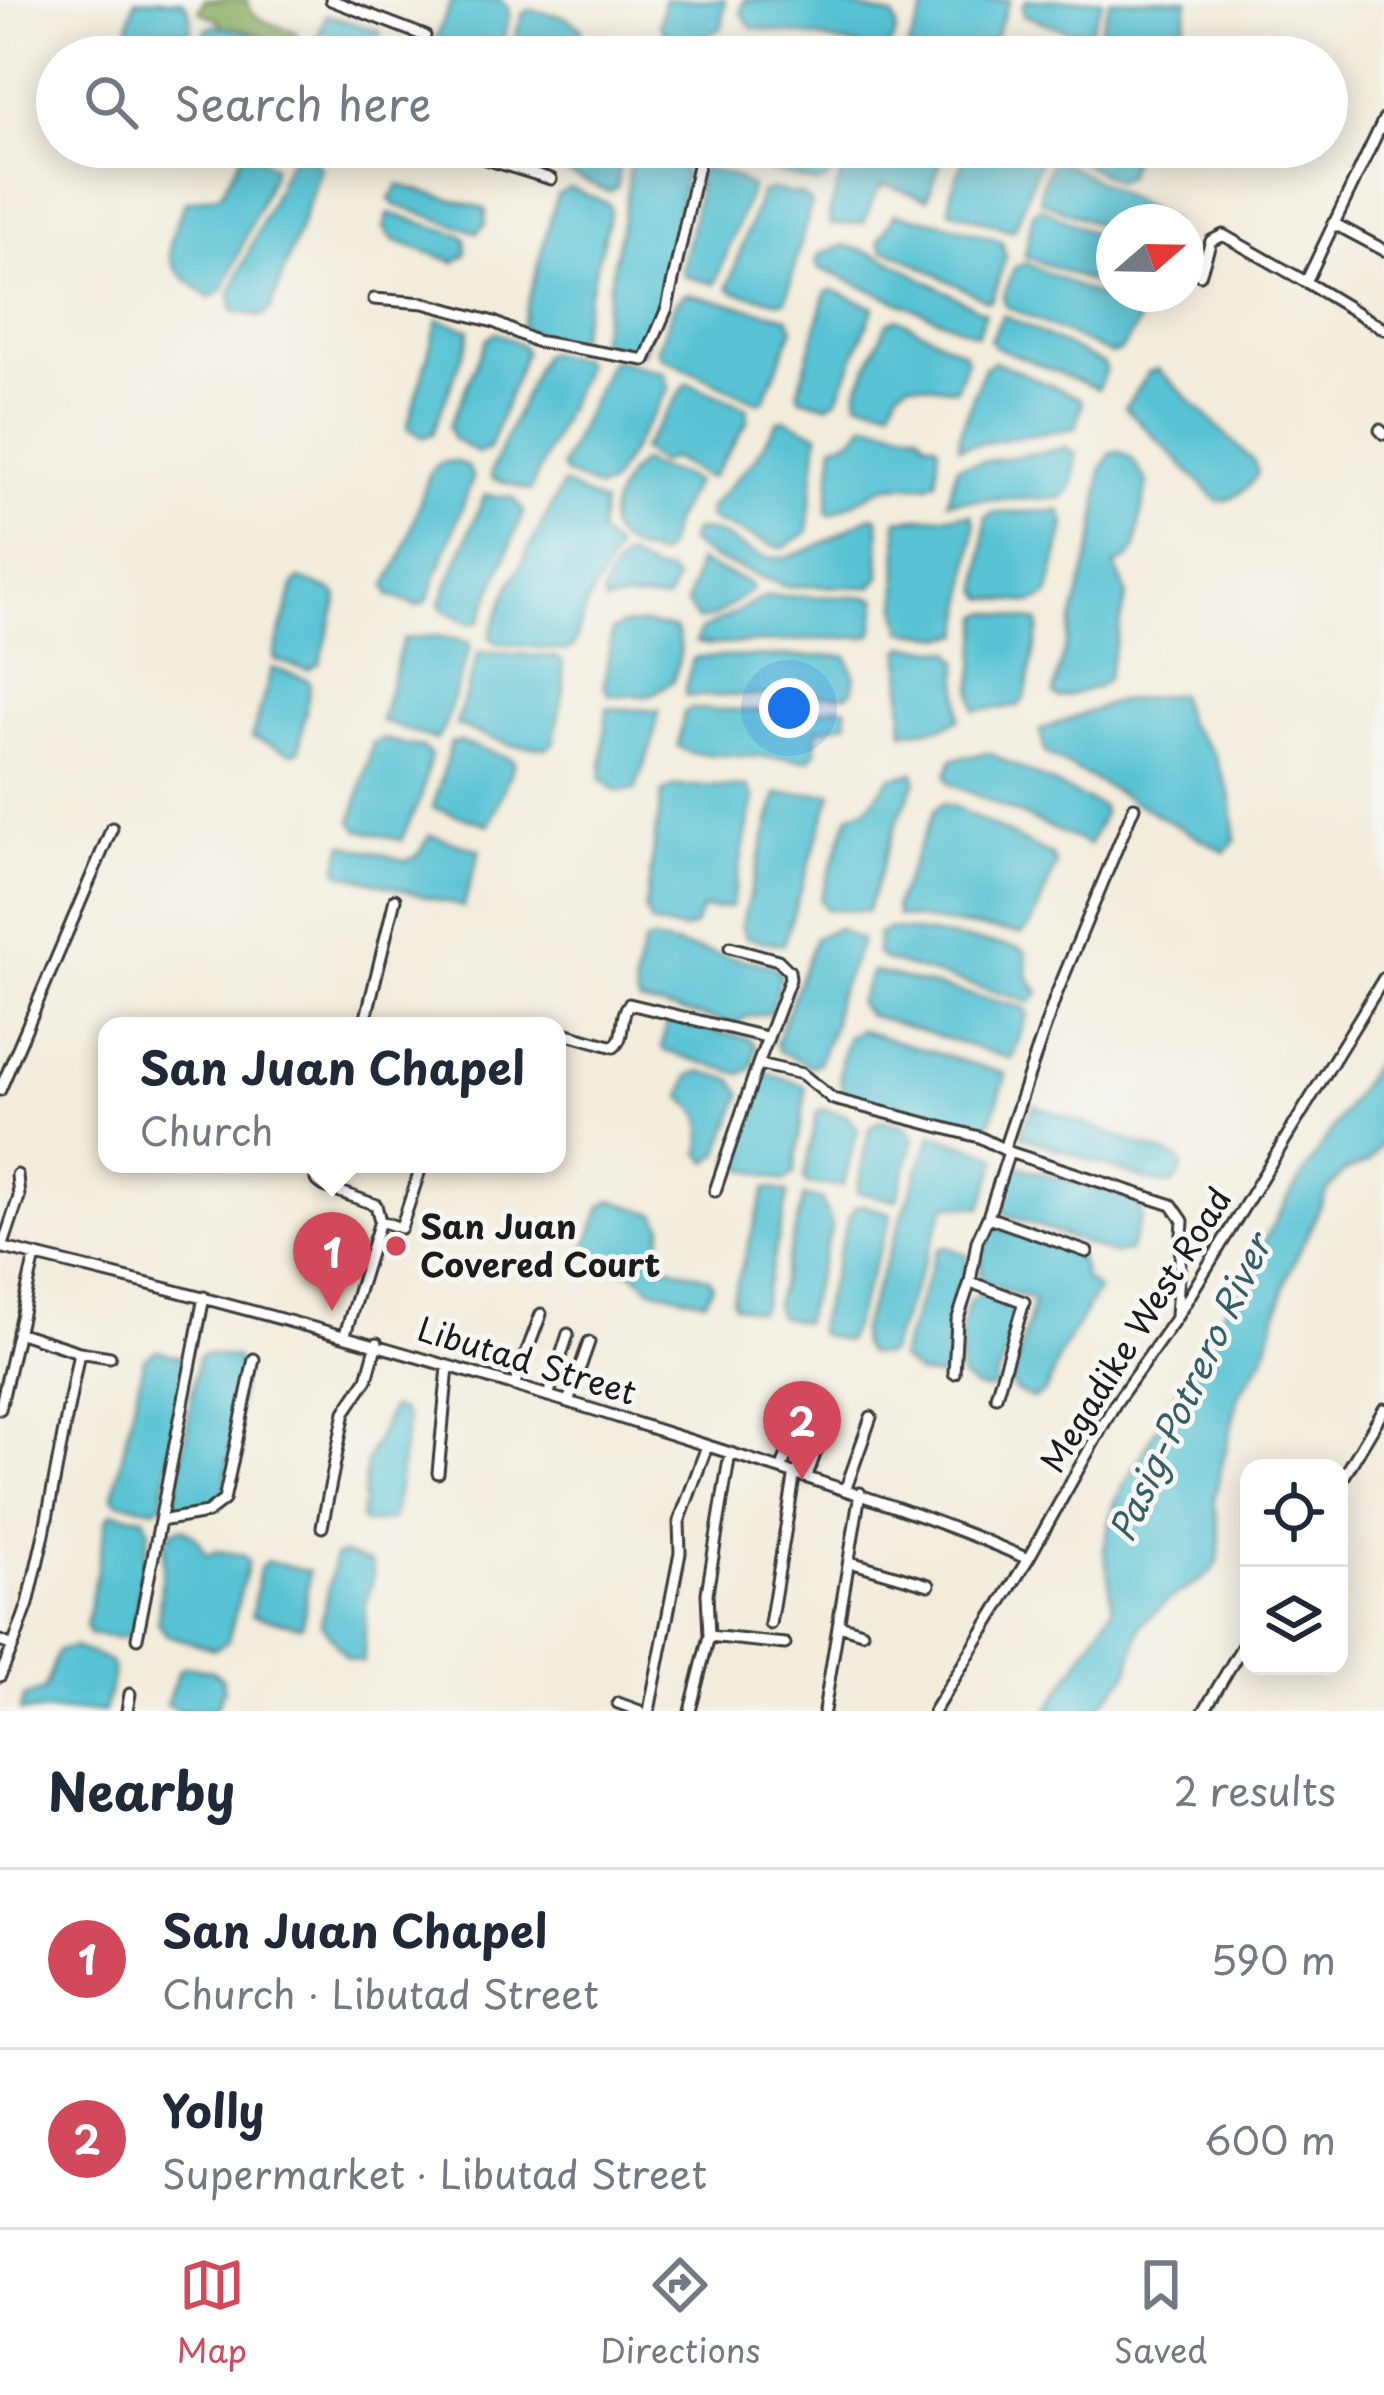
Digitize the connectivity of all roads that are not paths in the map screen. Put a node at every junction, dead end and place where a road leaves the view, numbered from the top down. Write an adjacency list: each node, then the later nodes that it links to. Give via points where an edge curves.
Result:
1 (331, 0): 2 (street)
2 (425, 36)
3 (1384, 118): 7 (street)
4 (514, 168): 6 (street)
5 (697, 168): 11 (street, via 667,308 645,360 535,340 424,303)
6 (550, 179)
7 (1333, 223): 8 (street); 10 (street)
8 (1384, 250)
9 (1204, 263): 10 (street, via 1211,241 1223,235)
10 (1306, 282): 12 (street)
11 (374, 299)
12 (1384, 328)
13 (1134, 807): 23 (street, via 1066,969)
14 (112, 829): 22 (street)
15 (395, 899): 18 (street)
16 (730, 947): 20 (street, via 778,960 789,971)
17 (1384, 978): 36 (street, Megadike West Road)
18 (366, 1017)
19 (566, 1034): 20 (street, via 614,1047 629,1004)
20 (766, 1037): 21 (street)
21 (758, 1064): 23 (street, via 802,1074 833,1099); 27 (street)
22 (0, 1090)
23 (1006, 1151): 28 (street); 36 (street, via 1172,1205 1183,1221)
24 (316, 1173): 29 (street, via 324,1186 376,1204)
25 (419, 1173): 29 (street, via 401,1228)
26 (17, 1175): 30 (street, via 19,1197)
27 (715, 1190)
28 (988, 1217): 31 (street); 33 (street)
29 (380, 1221): 38 (street)
30 (1, 1248): 32 (street, Libutad Street)
31 (1088, 1252)
32 (34, 1256): 34 (street, Libutad Street); 37 (street)
33 (970, 1282): 46 (street, via 957,1321); 49 (street, via 1026,1307)
34 (204, 1298): 38 (street, Libutad Street); 65 (street)
35 (541, 1314): 47 (street)
36 (1176, 1318): 67 (street, Megadike West Road, via 1115,1404)
37 (17, 1332): 42 (street); 52 (street)
38 (345, 1334): 41 (street, Libutad Street)
39 (568, 1334): 48 (street)
40 (589, 1342): 50 (street)
41 (377, 1343): 45 (street, Libutad Street); 66 (street, via 367,1379 345,1412)
42 (79, 1352): 43 (street); 77 (street)
43 (110, 1357)
44 (254, 1359): 65 (street, via 224,1500 207,1513)
45 (448, 1367): 47 (street, Libutad Street); 61 (street)
46 (954, 1373)
47 (514, 1386): 48 (street, Libutad Street)
48 (548, 1396): 50 (street, Libutad Street)
49 (996, 1396)
50 (568, 1402): 56 (street, Libutad Street)
51 (832, 1407): 62 (street)
52 (0, 1408)
53 (1384, 1409): 59 (street)
54 (871, 1417): 63 (street)
55 (794, 1433): 58 (street)
56 (707, 1446): 57 (street, Libutad Street); 84 (street, via 679,1522)
57 (730, 1453): 58 (street, Libutad Street); 73 (street, via 707,1594)
58 (782, 1468): 60 (street, Libutad Street)
59 (1348, 1470)
60 (795, 1472): 62 (street, Libutad Street); 70 (street)
61 (438, 1473)
62 (808, 1476): 63 (street, Libutad Street)
63 (846, 1488): 64 (street, Libutad Street)
64 (860, 1492): 67 (street, Libutad Street); 68 (street)
65 (160, 1521): 74 (street)
66 (322, 1527)
67 (1028, 1559): 87 (street, Megadike West Road)
68 (850, 1562): 69 (street); 71 (street)
69 (929, 1585)
70 (770, 1624)
71 (839, 1625): 72 (street); 86 (street)
72 (862, 1632)
73 (709, 1636): 76 (street); 85 (street)
74 (137, 1638)
75 (0, 1641): 77 (street)
76 (785, 1644)
77 (14, 1646): 79 (street)
78 (1240, 1650): 88 (street)
79 (0, 1676)
80 (130, 1694): 82 (street)
81 (618, 1703): 83 (street)
82 (127, 1711)
83 (640, 1711)
84 (649, 1711)
85 (690, 1711)
86 (824, 1711)
87 (934, 1711)
88 (1204, 1711)

